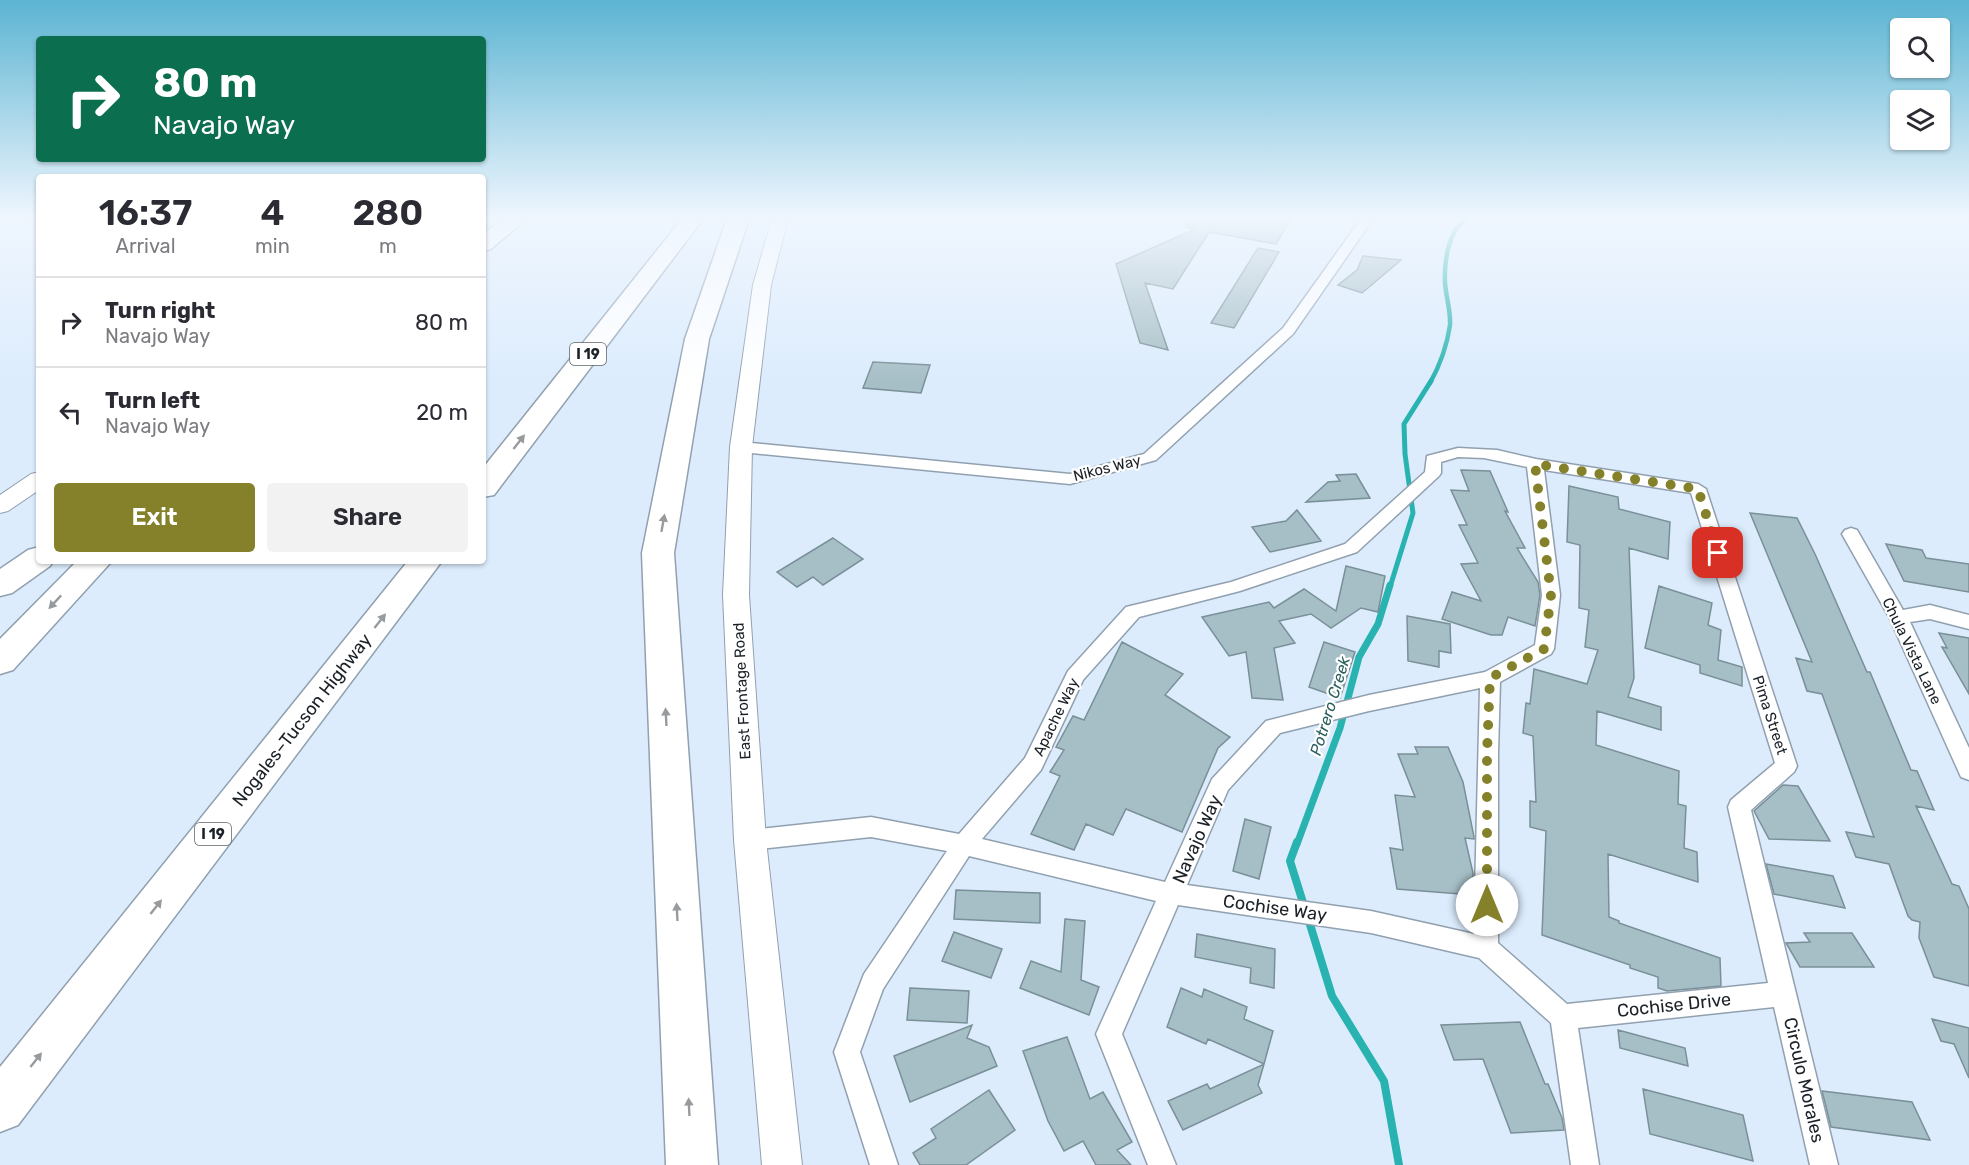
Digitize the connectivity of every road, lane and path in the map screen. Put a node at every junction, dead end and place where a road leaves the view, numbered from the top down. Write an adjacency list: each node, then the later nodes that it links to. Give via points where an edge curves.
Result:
1 (651, 273): 8 (highway, I 19, one-way to 1)
2 (719, 273): 27 (highway, one-way to 2, via 658,553 697,339)
3 (765, 273): 5 (street, East Frontage Road)
4 (1329, 273): 5 (street, Nikos Way, via 1288,331 1150,457 1070,478)
5 (741, 447): 20 (street, East Frontage Road, via 736,595)
6 (1535, 464): 18 (street, Navajo Way, via 1551,595 1544,649); 21 (street, Apache Way, via 1468,451 1446,453 1432,459 1432,473 1350,548 1234,586 1133,612 1074,676 1033,764); 24 (street, Pima Street, via 1698,489 1786,766 1740,807)
7 (36, 481): 9 (street)
8 (486, 484)
9 (0, 506)
10 (1851, 534): 15 (street, Chula Vista Lane)
11 (36, 560): 14 (highway)
12 (93, 564): 17 (highway, one-way to 17)
13 (424, 564): 26 (highway, Nogales–Tucson Highway / I 19, one-way to 13)
14 (0, 585)
15 (1898, 617): 16 (street, via 1930,612); 19 (street, Chula Vista Lane)
16 (1969, 622)
17 (0, 661)
18 (1490, 678): 22 (street, Navajo Way, via 1273,727 1220,785); 23 (street)
19 (1969, 771)
20 (750, 840): 21 (street, Cochise Way, via 871,827); 28 (street, East Frontage Road)
21 (964, 845): 22 (street, Cochise Way); 29 (street, Apache Way, via 873,983 847,1052)
22 (1173, 894): 23 (street, Cochise Way, via 1371,922); 30 (street, Navajo Way, via 1109,1034)
23 (1486, 948): 25 (street, Cochise Way)
24 (1784, 994): 25 (street, Cochise Drive); 32 (street, Circulo Morales)
25 (1563, 1017): 31 (street)
26 (0, 1107)
27 (692, 1165)
28 (782, 1165)
29 (884, 1165)
30 (1162, 1165)
31 (1585, 1165)
32 (1824, 1165)

